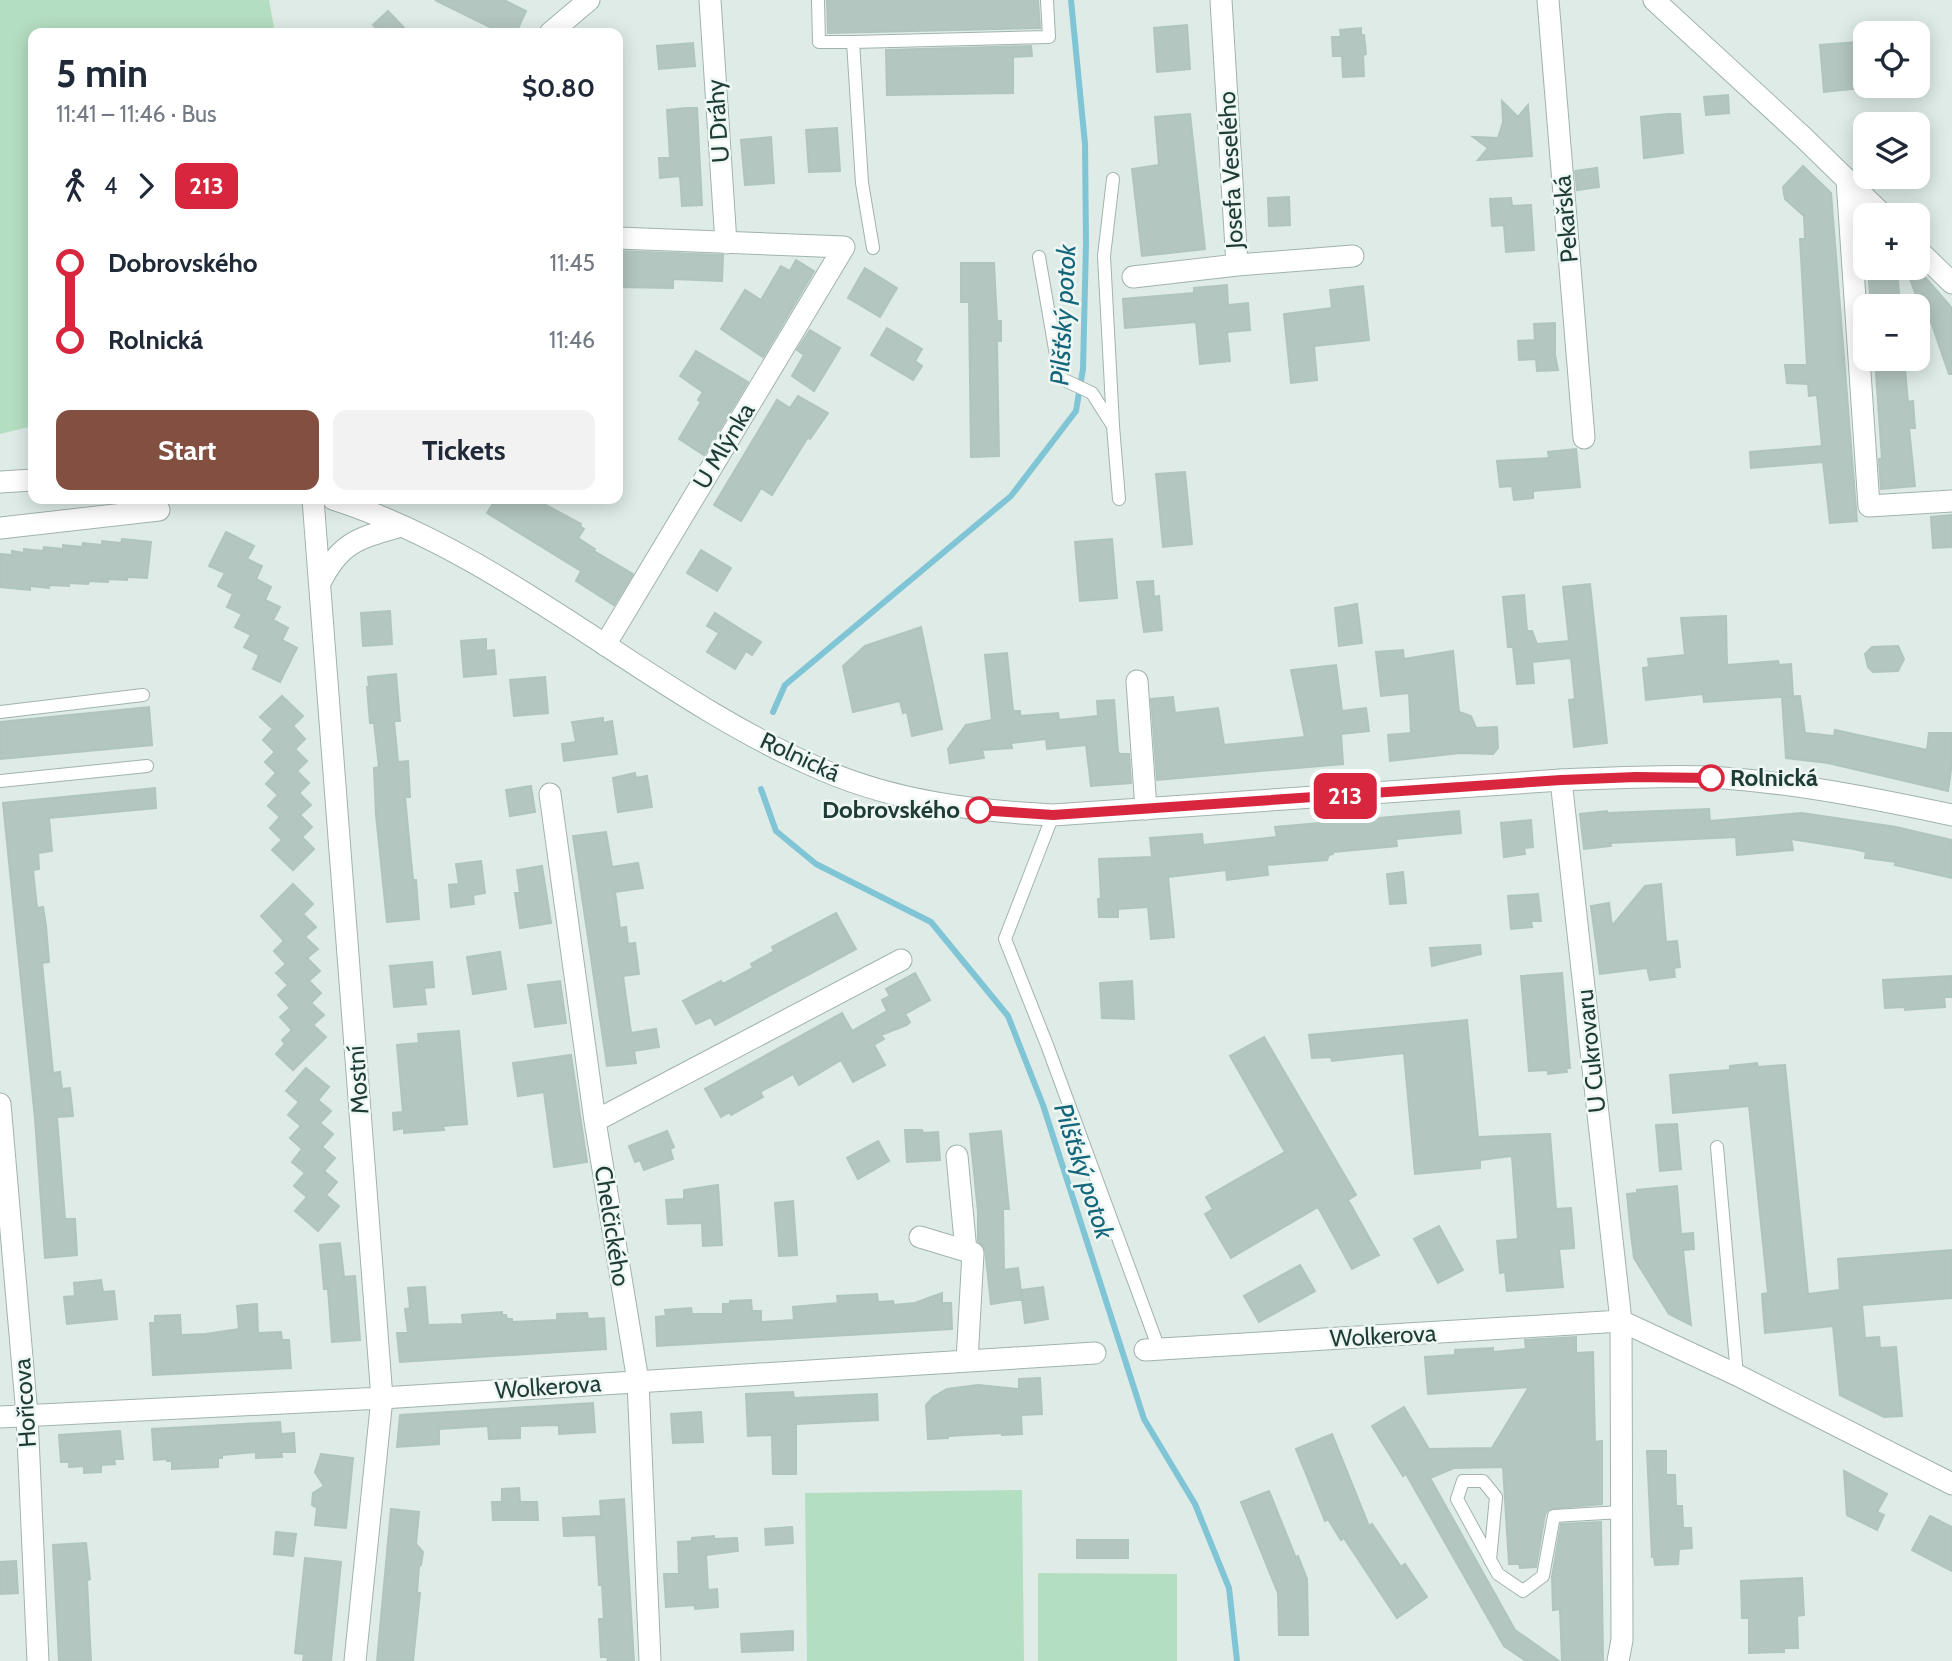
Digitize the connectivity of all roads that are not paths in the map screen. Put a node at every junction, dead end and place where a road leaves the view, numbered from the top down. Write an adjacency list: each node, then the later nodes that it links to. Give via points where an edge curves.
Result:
1 (589, 0): 8 (street)
2 (710, 0): 14 (street, U Dráhy)
3 (818, 0): 9 (lane, via 819,42)
4 (1047, 0): 9 (lane, via 1049,37)
5 (1221, 0): 19 (street, Josefa Veselého)
6 (1548, 0): 23 (street, Pekařská)
7 (1654, 0): 11 (street)
8 (556, 28)
9 (853, 42): 15 (lane, via 862,183)
10 (1113, 179): 22 (lane, via 1104,256)
11 (1847, 180): 12 (street); 27 (street, via 1869,506)
12 (1871, 203)
13 (623, 238): 14 (street)
14 (726, 243): 34 (street, U Mlýnka, via 844,247)
15 (873, 248)
16 (1353, 256): 19 (street, Josefa Veselého)
17 (1039, 257): 22 (lane, via 1060,378 1092,393)
18 (1930, 262): 21 (street)
19 (1237, 265): 20 (street)
20 (1133, 277)
21 (1952, 283)
22 (1113, 426): 26 (lane)
23 (1584, 438)
24 (28, 480): 25 (street)
25 (0, 482)
26 (1119, 499)
27 (1952, 501)
28 (313, 504): 33 (street, Mostní)
29 (346, 504): 31 (street, Rolnická)
30 (159, 510): 32 (street)
31 (401, 526): 33 (street, via 347,545); 34 (street, Rolnická, via 467,559)
32 (0, 527)
33 (320, 583): 58 (street, Mostní)
34 (605, 645): 43 (street, Rolnická, via 760,740 824,771 929,803)
35 (1137, 681): 42 (street)
36 (143, 695): 37 (lane)
37 (0, 712)
38 (146, 766): 40 (lane)
39 (1561, 780): 42 (street, Rolnická); 44 (street, Rolnická, via 1711,778 1845,792); 52 (street, U Cukrovaru)
40 (0, 781)
41 (550, 794): 47 (street, Chelčického)
42 (1146, 809): 43 (street, Rolnická)
43 (1053, 815): 53 (lane, via 1005,939 1048,1045)
44 (1952, 815)
45 (901, 960): 47 (street)
46 (0, 1104): 59 (street, Hořicova)
47 (595, 1121): 57 (street, Chelčického)
48 (1717, 1147): 56 (lane)
49 (957, 1156): 51 (street)
50 (920, 1237): 51 (street)
51 (966, 1251): 55 (street, via 973,1253)
52 (1621, 1321): 53 (street, Wolkerova); 56 (street); 62 (street, U Cukrovaru)
53 (1152, 1350)
54 (1095, 1353): 55 (street, Wolkerova)
55 (967, 1361): 57 (street, Wolkerova)
56 (1737, 1375): 61 (street)
57 (638, 1381): 58 (street, Wolkerova); 66 (street, Chelčického)
58 (382, 1398): 59 (street, Wolkerova); 65 (street, Mostní)
59 (27, 1415): 60 (street, Wolkerova); 64 (street, Hořicova)
60 (0, 1417)
61 (1952, 1484)
62 (1621, 1512): 63 (lane, via 1555,1516 1543,1576 1523,1591 1498,1574); 67 (street, U Cukrovaru, via 1622,1640)
63 (1490, 1560): 63 (lane, via 1457,1499 1463,1481 1483,1481 1496,1497)
64 (38, 1661)
65 (355, 1661)
66 (650, 1661)
67 (1618, 1661)

